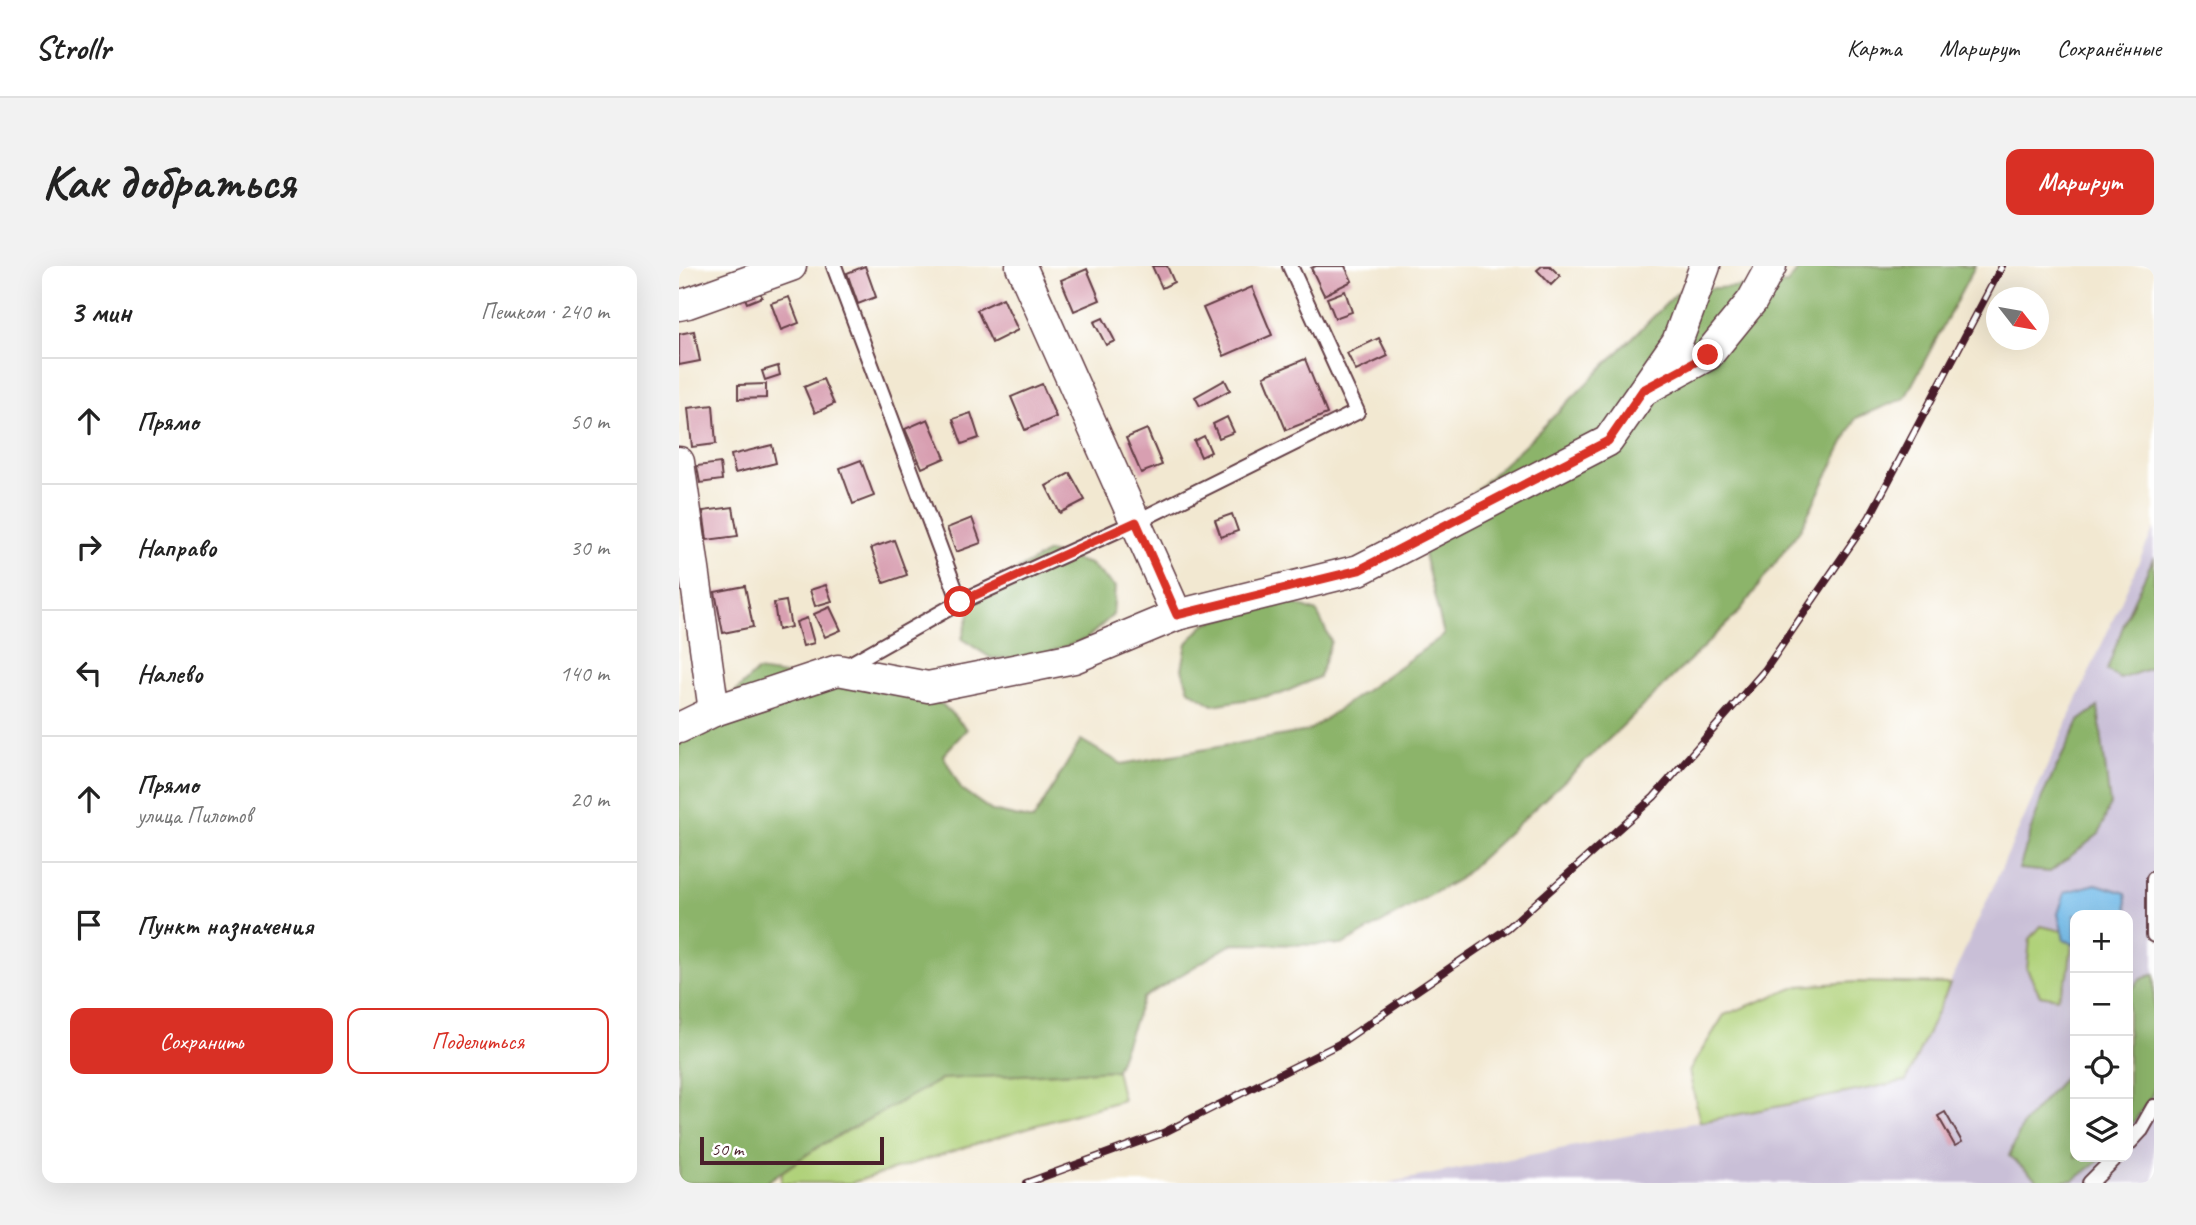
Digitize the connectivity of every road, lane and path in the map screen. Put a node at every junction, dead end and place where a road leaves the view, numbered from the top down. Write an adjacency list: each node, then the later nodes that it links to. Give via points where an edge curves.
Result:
1 (791, 266): 7 (street)
2 (834, 266): 11 (lane)
3 (1021, 266): 10 (street)
4 (1290, 266): 10 (lane, via 1357,411)
5 (1705, 266): 8 (street, via 1677,342)
6 (1771, 266): 8 (street, via 1752,301 1708,355)
7 (679, 305)
8 (1643, 390): 12 (street, via 1608,441 1359,570)
9 (679, 462): 14 (street)
10 (1136, 522): 11 (lane); 12 (street)
11 (960, 602): 13 (lane)
12 (1177, 615): 13 (street, via 1073,658 928,687)
13 (838, 670): 14 (street)
14 (714, 711): 15 (street)
15 (679, 728)
16 (2154, 879): 17 (lane)
17 (2154, 934)
18 (2154, 1107): 19 (lane)
19 (2133, 1139)
20 (2111, 1162): 21 (lane)
21 (2090, 1183)

